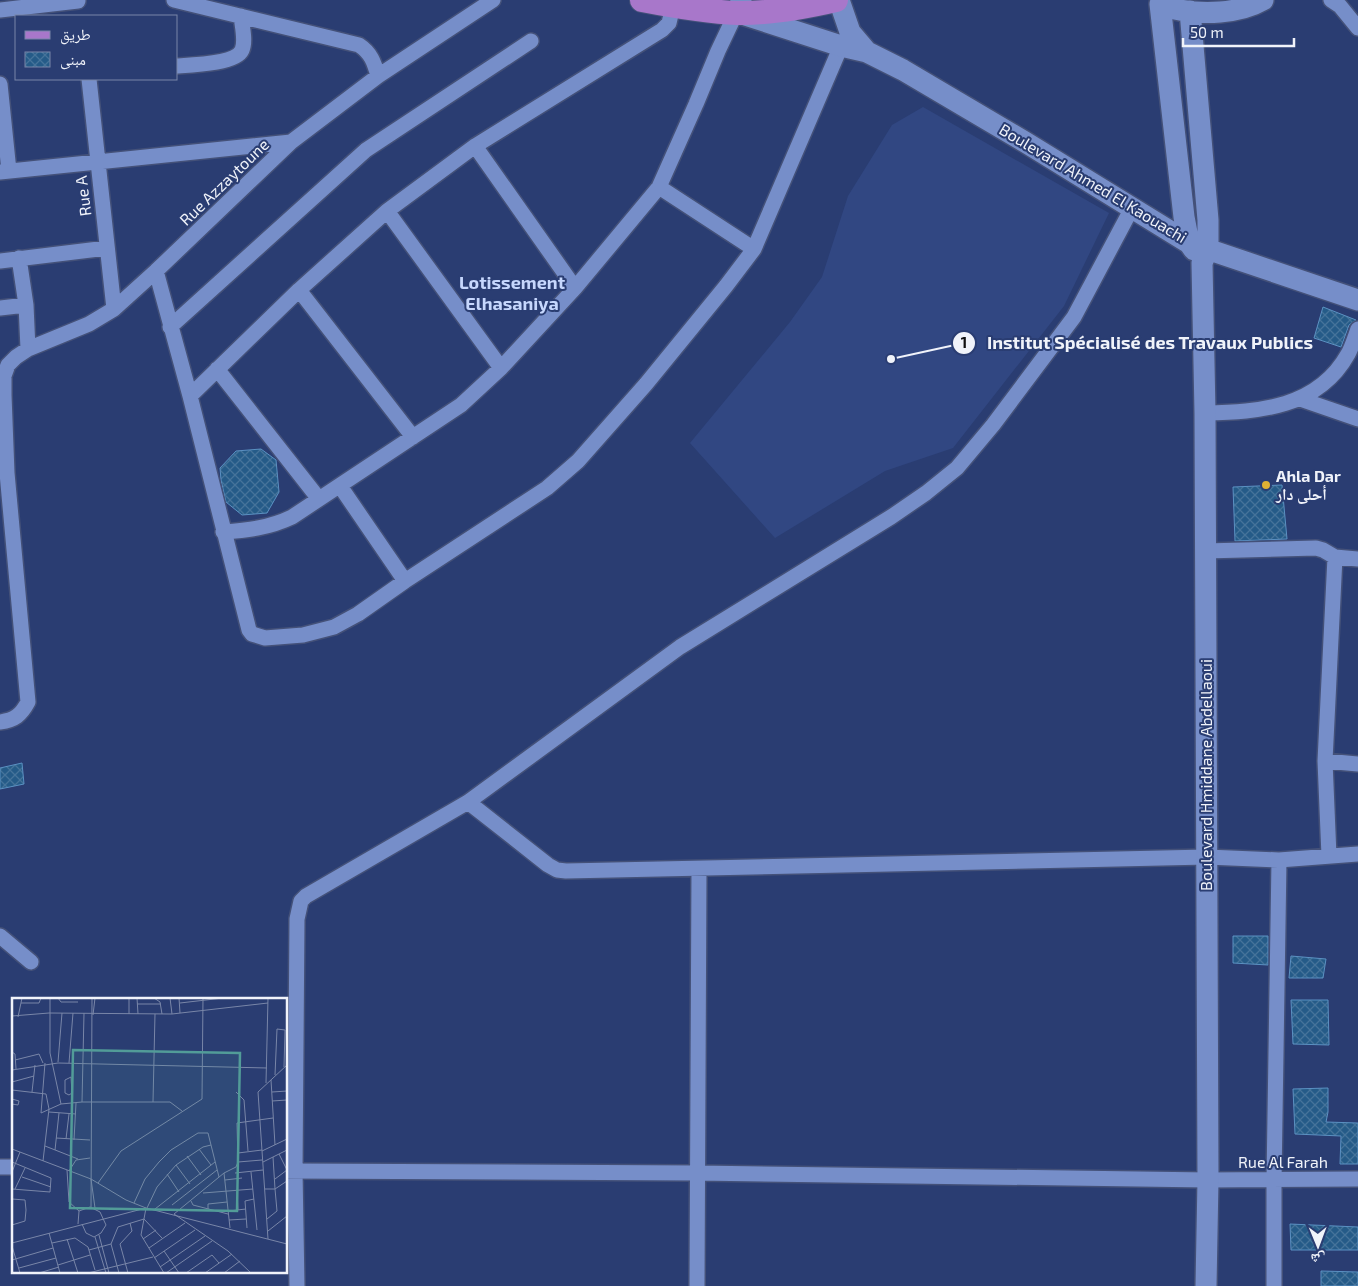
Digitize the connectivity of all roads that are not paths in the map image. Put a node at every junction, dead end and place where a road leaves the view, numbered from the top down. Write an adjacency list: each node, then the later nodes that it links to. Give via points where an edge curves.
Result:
1 (174, 0): 13 (street)
2 (492, 0): 19 (street, Rue Azzaytoune)
3 (642, 0): 9 (main road)
4 (838, 0): 10 (main road, via 806,6); 17 (street, Boulevard Ahmed El Kaouachi, via 850,32)
5 (1263, 0): 12 (street, via 1240,9)
6 (1331, 0): 14 (street)
7 (1155, 2): 12 (street); 31 (street, Boulevard Hmiddane Abdellaoui, via 1184,217)
8 (79, 6): 11 (street)
9 (673, 6): 10 (main road); 23 (street, via 669,22 662,30)
10 (738, 9): 16 (street, Boulevard Ahmed El Kaouachi); 26 (street)
11 (0, 10)
12 (1190, 11): 31 (street, Boulevard Hmiddane Abdellaoui, via 1208,220)
13 (241, 16): 18 (street, via 244,44 238,56); 19 (street, via 359,46 368,51)
14 (1358, 28)
15 (531, 41): 41 (street, via 366,150)
16 (841, 46): 17 (street, Boulevard Ahmed El Kaouachi); 30 (street)
17 (867, 52): 27 (street, Boulevard Ahmed El Kaouachi, via 955,100)
18 (178, 66)
19 (378, 76): 22 (street, Rue Azzaytoune)
20 (88, 80): 24 (street, Rue A)
21 (0, 84): 25 (street)
22 (290, 142): 24 (street); 34 (street, Rue Azzaytoune)
23 (475, 146): 28 (street); 35 (street)
24 (97, 162): 25 (street); 29 (street, Rue A)
25 (4, 171)
26 (658, 187): 30 (street); 35 (street)
27 (1132, 208): 31 (street, Boulevard Ahmed El Kaouachi); 63 (street, via 1074,317 994,425 957,468 891,517 680,647)
28 (388, 211): 36 (street); 44 (street)
29 (107, 248): 32 (street); 40 (street, Rue A)
30 (754, 249): 59 (street, via 646,384 578,461 547,488)
31 (1200, 251): 37 (street, Boulevard Ahmed El Kaouachi); 49 (street, Boulevard Hmiddane Abdellaoui)
32 (19, 258): 33 (street); 38 (street)
33 (0, 261)
34 (156, 271): 40 (street, Rue Azzaytoune); 41 (street)
35 (575, 288): 44 (street)
36 (299, 290): 45 (street); 51 (street)
37 (1358, 300)
38 (26, 305): 39 (street); 43 (street)
39 (0, 308)
40 (114, 309): 43 (street, Rue Azzaytoune, via 88,324)
41 (170, 327): 47 (street)
42 (1358, 329): 48 (street, via 1348,355 1332,375)
43 (28, 349): 46 (street, Rue Azzaytoune, via 8,365)
44 (501, 368): 51 (street, via 461,405)
45 (217, 369): 47 (street); 54 (street)
46 (2, 395): 52 (street, Rue Azzaytoune)
47 (190, 396): 55 (street)
48 (1300, 399): 49 (street, via 1245,412); 50 (street)
49 (1205, 413): 56 (street, Boulevard Hmiddane Abdellaoui)
50 (1358, 419)
51 (413, 438): 53 (street)
52 (4, 474): 60 (street, Rue Azzaytoune, via 28,702 20,715)
53 (340, 486): 54 (street); 59 (street)
54 (319, 499): 55 (street, via 277,524)
55 (223, 532): 59 (street, via 248,630 265,638 303,635 334,627)
56 (1205, 551): 57 (street, via 1316,548); 66 (street, Boulevard Hmiddane Abdellaoui)
57 (1335, 557): 58 (street); 61 (street)
58 (1358, 559)
59 (405, 581)
60 (0, 722)
61 (1325, 761): 62 (street); 65 (street)
62 (1358, 764)
63 (468, 802): 68 (street, via 557,870); 71 (street, via 300,902)
64 (1358, 854): 65 (street)
65 (1329, 856): 67 (street)
66 (1207, 857): 67 (street); 68 (street); 74 (street, Boulevard Hmiddane Abdellaoui)
67 (1279, 860): 75 (street)
68 (700, 868): 72 (street)
69 (0, 936): 70 (street)
70 (30, 962)
71 (291, 1171): 72 (street, Rue Al Farah); 76 (street)
72 (697, 1173): 74 (street, Rue Al Farah); 77 (street)
73 (1358, 1179): 75 (street, Rue Al Farah)
74 (1208, 1180): 75 (street, Rue Al Farah); 78 (street, Boulevard Hmiddane Abdellaoui)
75 (1274, 1180): 79 (street)
76 (297, 1286)
77 (697, 1286)
78 (1206, 1286)
79 (1274, 1286)

